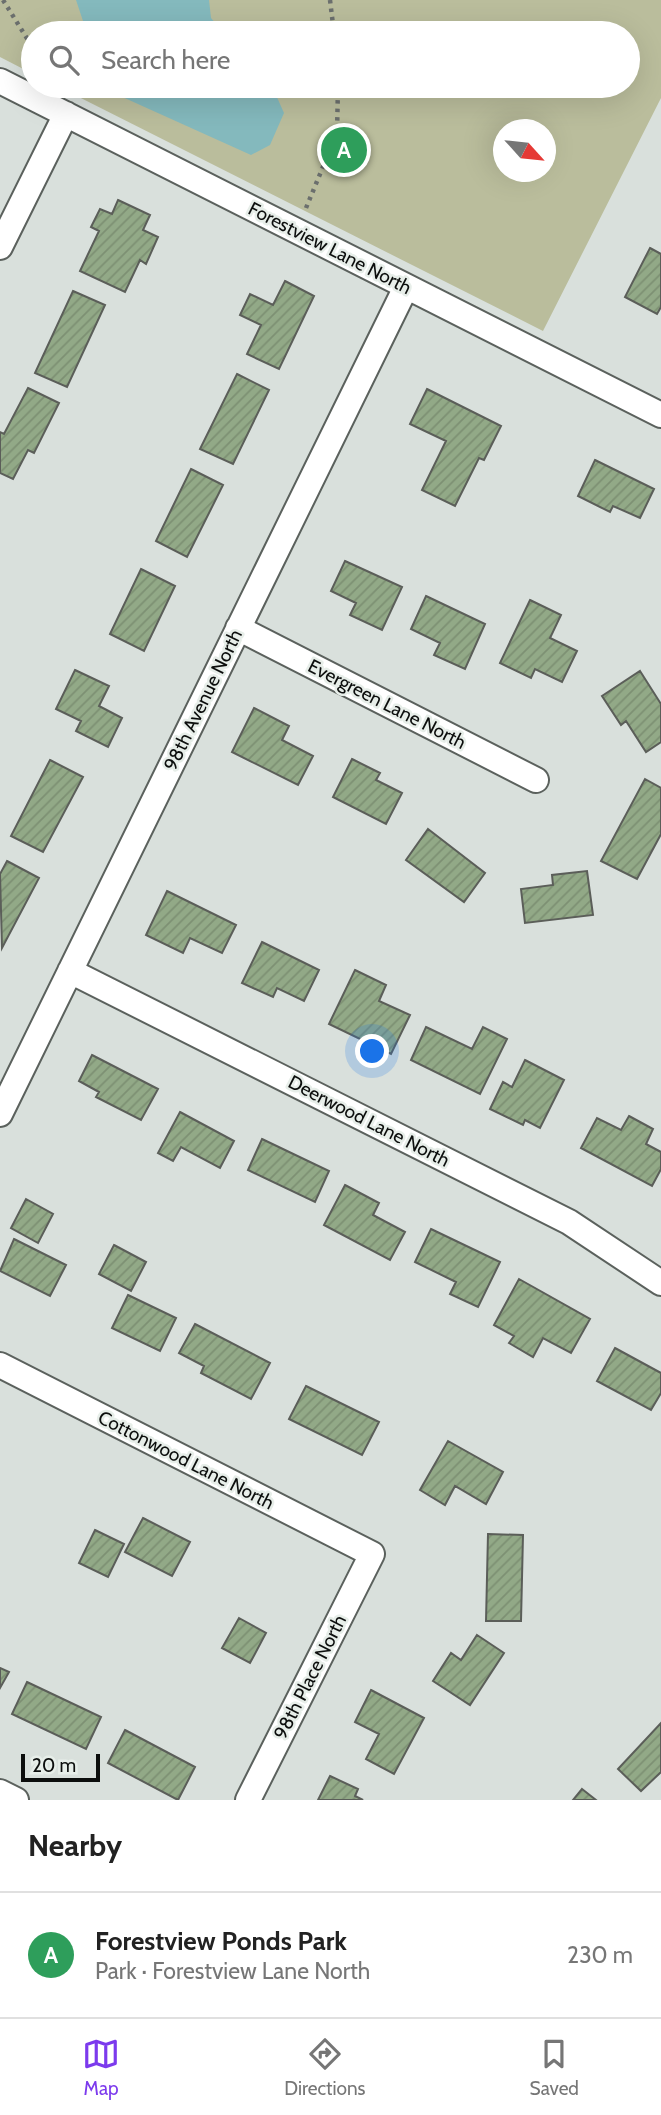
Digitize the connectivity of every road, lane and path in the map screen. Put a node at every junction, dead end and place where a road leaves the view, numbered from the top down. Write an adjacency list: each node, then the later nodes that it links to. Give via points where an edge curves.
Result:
1 (3, 0): 4 (path)
2 (330, 0): 3 (path)
3 (333, 21)
4 (21, 29)
5 (0, 81): 6 (street, Forestview Lane North)
6 (21, 92)
7 (34, 98): 9 (street, Forestview Lane North)
8 (338, 98): 10 (path, via 337,133)
9 (66, 114): 10 (street, Forestview Lane North); 11 (street)
10 (295, 229): 12 (street, Forestview Lane North)
11 (0, 247)
12 (406, 287): 13 (street, Forestview Lane North); 14 (street, 98th Avenue North)
13 (661, 415)
14 (238, 628): 15 (street, Evergreen Lane North); 16 (street, 98th Avenue North)
15 (536, 780)
16 (70, 971): 17 (street, 98th Avenue North); 18 (street, Deerwood Lane North, via 569,1222)
17 (0, 1114)
18 (661, 1283)
19 (0, 1365): 20 (street, Cottonwood Lane North)
20 (372, 1555): 23 (street, 98th Place North)
21 (0, 1792): 22 (street)
22 (16, 1800)
23 (248, 1800)

